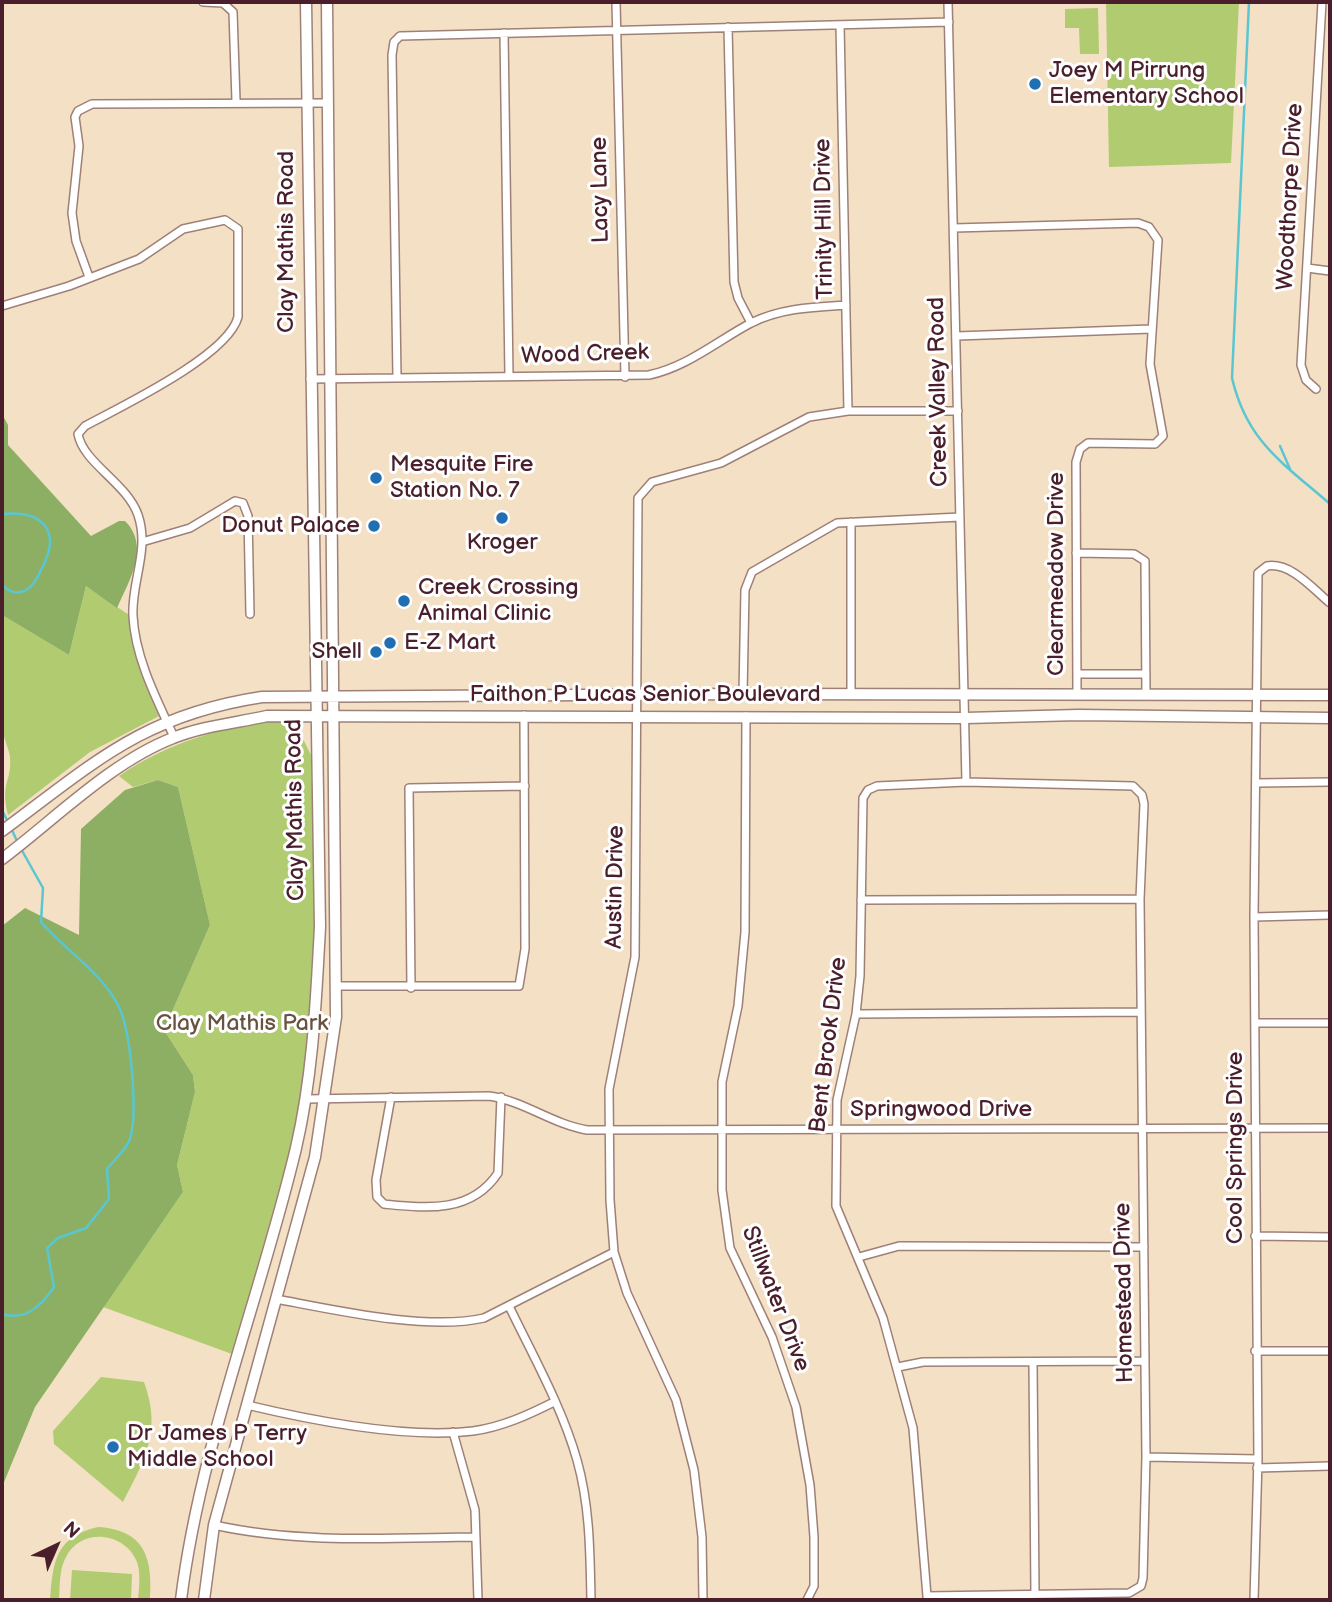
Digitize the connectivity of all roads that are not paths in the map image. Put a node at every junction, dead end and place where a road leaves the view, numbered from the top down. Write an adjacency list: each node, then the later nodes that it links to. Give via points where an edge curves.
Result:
1 (203, 2): 12 (street, via 223,3 233,12)
2 (306, 2): 13 (main road, Clay Mathis Road)
3 (327, 2): 14 (main road, Clay Mathis Road)
4 (616, 2): 10 (street, Lacy Lane)
5 (948, 2): 7 (street, Creek Valley Road)
6 (1322, 2): 18 (street, Woodthorpe Drive)
7 (949, 22): 8 (street); 15 (street, Creek Valley Road)
8 (839, 25): 9 (street); 21 (street, Trinity Hill Drive)
9 (729, 27): 10 (street); 23 (street, via 734,282)
10 (617, 30): 11 (street); 28 (street, Lacy Lane)
11 (504, 33): 26 (street); 27 (street, via 410,34 396,40 392,55)
12 (236, 101): 13 (street); 20 (street, via 92,104 78,111 72,213)
13 (307, 102): 14 (street); 16 (main road, Clay Mathis Road)
14 (328, 103): 17 (main road, Clay Mathis Road)
15 (954, 228): 24 (street, Clearmeadow Drive, via 1138,223 1149,227 1158,246); 25 (street, Creek Valley Road)
16 (308, 264): 17 (main road); 29 (main road, Clay Mathis Road)
17 (331, 265): 30 (main road, Clay Mathis Road)
18 (1307, 268): 19 (street); 31 (street, Woodthorpe Drive, via 1301,365 1306,380)
19 (1330, 271)
20 (89, 277): 22 (street); 38 (street, via 139,260 183,229 225,220 238,229 237,317 232,328 182,375 85,426 78,434 86,451 129,496 138,514)
21 (846, 305): 23 (street, Wood Creek, via 800,308); 32 (street, Trinity Hill Drive)
22 (2, 306)
23 (751, 323): 28 (street, Wood Creek, via 667,371)
24 (1151, 329): 25 (street); 39 (street, Clearmeadow Drive, via 1151,377 1163,436 1155,444 1094,442 1080,449 1076,462)
25 (957, 336): 33 (street, Creek Valley Road)
26 (509, 376): 27 (street, Wood Creek); 28 (street, Wood Creek)
27 (397, 377): 30 (street, Wood Creek)
28 (625, 377)
29 (309, 379): 30 (street, Wood Creek); 35 (main road, Clay Mathis Road)
30 (332, 379): 34 (main road, Clay Mathis Road)
31 (1316, 389)
32 (848, 411): 33 (street, Austin Drive); 50 (street, Austin Drive, via 809,417 721,463 652,482 642,491 637,503)
33 (958, 411): 36 (street, Creek Valley Road)
34 (333, 487): 35 (main road); 41 (main road, Clay Mathis Road)
35 (311, 488): 40 (main road, Clay Mathis Road)
36 (960, 517): 37 (street); 56 (street, Creek Valley Road)
37 (851, 522): 46 (street, via 831,526 748,577); 47 (street)
38 (142, 542): 43 (street, via 173,535 235,501 243,503 248,516); 66 (street, via 132,614 142,662)
39 (1076, 554): 44 (street, Clearmeadow Drive); 45 (street, via 1134,554 1145,561)
40 (313, 574): 41 (main road); 48 (main road, Clay Mathis Road)
41 (333, 574): 49 (main road, Clay Mathis Road)
42 (1330, 603): 53 (street, Cool Springs Drive, via 1280,566 1267,566 1258,573)
43 (250, 614)
44 (1077, 674): 45 (street); 51 (street, Clearmeadow Drive)
45 (1146, 674): 52 (street)
46 (743, 694): 47 (main road, Faithon P Lucas Senior Boulevard); 50 (main road, Faithon P Lucas Senior Boulevard)
47 (851, 694): 56 (main road, Faithon P Lucas Senior Boulevard)
48 (315, 695): 49 (main road, Faithon P Lucas Senior Boulevard); 60 (main road, Clay Mathis Road); 66 (main road, Faithon P Lucas Senior Boulevard, via 241,700)
49 (332, 695): 55 (main road, Faithon P Lucas Senior Boulevard); 61 (main road, Clay Mathis Road)
50 (636, 695): 55 (main road, Faithon P Lucas Senior Boulevard); 59 (street, Austin Drive)
51 (1077, 695): 52 (main road, Faithon P Lucas Senior Boulevard); 56 (main road, Faithon P Lucas Senior Boulevard)
52 (1146, 695): 53 (main road, Faithon P Lucas Senior Boulevard)
53 (1256, 695): 54 (main road, Faithon P Lucas Senior Boulevard); 63 (street, Cool Springs Drive)
54 (1330, 695)
55 (494, 696): 57 (main road)
56 (965, 696): 64 (street, Creek Valley Road)
57 (494, 715): 58 (main road, Faithon P Lucas Senior Boulevard); 61 (main road, Faithon P Lucas Senior Boulevard)
58 (524, 715): 59 (main road, Faithon P Lucas Senior Boulevard); 71 (street)
59 (637, 715): 62 (main road, Faithon P Lucas Senior Boulevard); 91 (street, Austin Drive, via 635,957 612,1065)
60 (315, 716): 61 (main road, Faithon P Lucas Senior Boulevard); 67 (main road, Faithon P Lucas Senior Boulevard, via 267,716); 87 (main road, Clay Mathis Road, via 320,927 315,1037)
61 (332, 716): 79 (main road, Clay Mathis Road)
62 (746, 716): 64 (main road, Faithon P Lucas Senior Boulevard); 92 (street, Stillwater Drive, via 745,932 738,1006 722,1082)
63 (1257, 717): 64 (main road, Faithon P Lucas Senior Boulevard); 65 (main road, Faithon P Lucas Senior Boulevard); 70 (street, Cool Springs Drive)
64 (966, 718): 68 (street, Creek Valley Road)
65 (1330, 718)
66 (166, 721): 67 (street); 73 (main road, Faithon P Lucas Senior Boulevard, via 108,751)
67 (174, 737): 74 (main road, Faithon P Lucas Senior Boulevard, via 119,769)
68 (966, 782): 72 (street, Bent Brook Drive); 76 (street, Bent Brook Drive, via 877,786 865,793)
69 (1330, 782): 70 (street)
70 (1258, 783): 78 (street, Cool Springs Drive)
71 (524, 786): 80 (street, via 525,949 519,986); 80 (street, via 409,788)
72 (1133, 786): 75 (street, Homestead Drive, via 1142,794 1144,804)
73 (2, 831)
74 (2, 859)
75 (1140, 899): 76 (street); 81 (street, Homestead Drive)
76 (861, 900): 82 (street, Bent Brook Drive)
77 (1330, 915): 78 (street)
78 (1254, 916): 83 (street, Cool Springs Drive)
79 (338, 986): 80 (street); 88 (main road, Clay Mathis Road)
80 (411, 988)
81 (1140, 1012): 82 (street); 94 (street, Homestead Drive)
82 (856, 1014): 93 (street, Bent Brook Drive)
83 (1255, 1023): 84 (street); 89 (street, Cool Springs Drive)
84 (1330, 1023)
85 (391, 1097): 86 (street, Springwood Drive); 86 (street, via 377,1197 384,1203 429,1209 463,1201 495,1179 500,1168); 88 (street, Springwood Drive)
86 (501, 1097): 91 (street, Springwood Drive, via 566,1126)
87 (306, 1098): 88 (street, Springwood Drive); 118 (main road, Clay Mathis Road, via 284,1195 194,1520)
88 (325, 1099): 100 (main road, Clay Mathis Road, via 315,1157)
89 (1255, 1128): 90 (street, Springwood Drive); 94 (street, Springwood Drive); 95 (street, Cool Springs Drive)
90 (1330, 1128)
91 (609, 1129): 92 (street, Springwood Drive); 98 (street, Austin Drive)
92 (721, 1129): 93 (street, Springwood Drive); 123 (street, Stillwater Drive, via 730,1248 772,1337 796,1408 808,1472 814,1586)
93 (834, 1129): 94 (street, Springwood Drive); 99 (street, Bent Brook Drive, via 836,1206)
94 (1142, 1129): 97 (street, Homestead Drive)
95 (1255, 1236): 96 (street); 102 (street, Cool Springs Drive)
96 (1330, 1237)
97 (1143, 1247): 99 (street, via 899,1246); 104 (street, Homestead Drive)
98 (614, 1252): 101 (street); 122 (street, Austin Drive, via 631,1303 676,1400 694,1471)
99 (859, 1257): 106 (street, Bent Brook Drive)
100 (276, 1299): 101 (street, via 452,1323 484,1318); 108 (main road, Clay Mathis Road)
101 (509, 1306): 107 (street)
102 (1255, 1351): 103 (street); 111 (street, Cool Springs Drive)
103 (1330, 1351)
104 (1145, 1361): 105 (street); 110 (street, Homestead Drive)
105 (1033, 1362): 106 (street, via 923,1362); 116 (street)
106 (898, 1367): 117 (street, Bent Brook Drive, via 915,1450)
107 (554, 1402): 109 (street, via 510,1422); 121 (street, via 578,1461 586,1498)
108 (247, 1405): 109 (street, via 398,1430); 114 (main road, Clay Mathis Road)
109 (453, 1432): 115 (street, via 475,1510)
110 (1146, 1457): 111 (street); 116 (street, Homestead Drive, via 1141,1586 1129,1593)
111 (1258, 1459): 113 (street, Cool Springs Drive)
112 (1330, 1466): 113 (street)
113 (1257, 1468): 124 (street, Cool Springs Drive)
114 (214, 1525): 115 (street, via 264,1536); 119 (main road, Clay Mathis Road)
115 (476, 1536): 120 (street)
116 (1035, 1595): 117 (street, Homestead Drive)
117 (927, 1598)
118 (181, 1600)
119 (204, 1600)
120 (478, 1600)
121 (591, 1600)
122 (703, 1600)
123 (807, 1600)
124 (1254, 1600)

